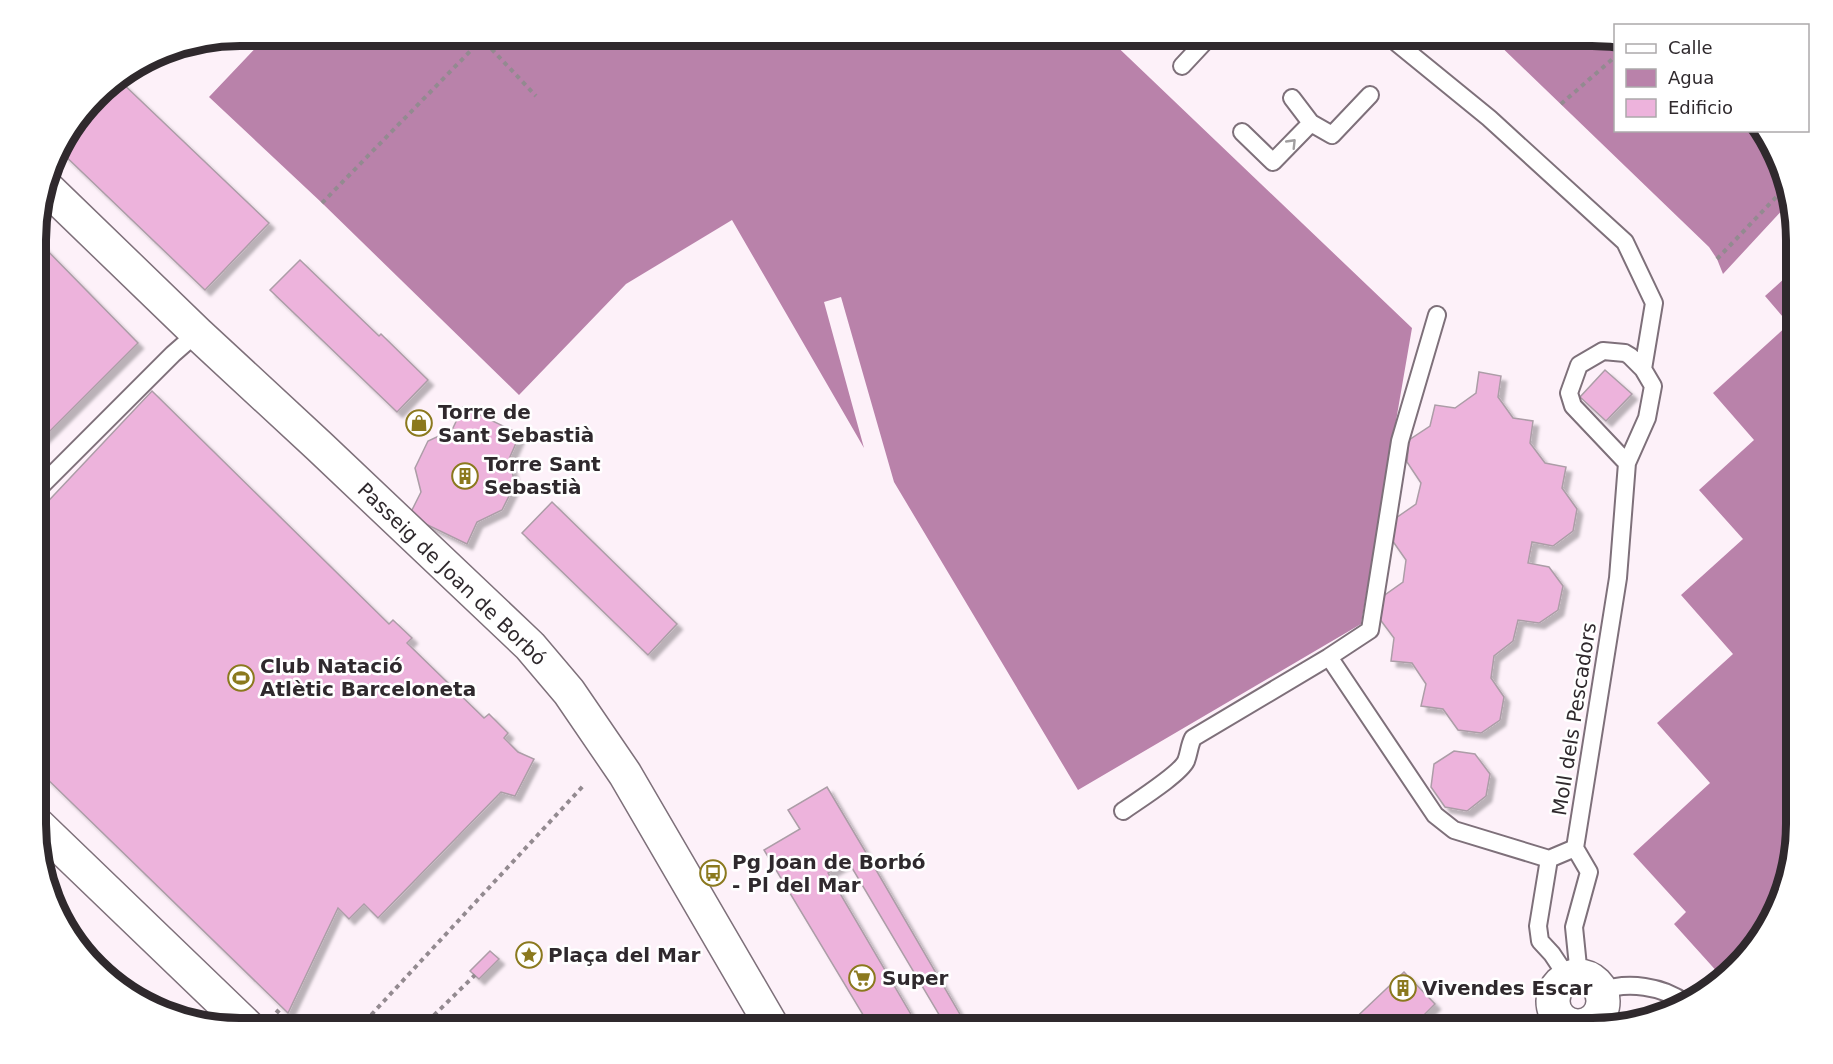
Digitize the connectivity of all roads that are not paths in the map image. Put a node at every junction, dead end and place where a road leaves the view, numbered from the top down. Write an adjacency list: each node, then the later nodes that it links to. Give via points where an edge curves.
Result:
1 (1200, 46): 3 (lane)
2 (1401, 46): 11 (lane, via 1489,118 1625,242 1654,303)
3 (1182, 66)
4 (1371, 94): 6 (lane, via 1332,135)
5 (1292, 98): 6 (lane)
6 (1311, 123): 7 (lane, one-way to 6, via 1273,162)
7 (1242, 132)
8 (52, 193): 10 (street, Passeig de Joan de Borbó)
9 (1437, 315): 14 (lane, via 1400,441 1370,630)
10 (197, 333): 13 (lane); 23 (street, Passeig de Joan de Borbó, via 530,646 569,692 625,774)
11 (1643, 369): 12 (lane, Moll dels Pescadors, via 1653,386 1647,418); 12 (lane, via 1625,353 1603,351 1579,365 1569,393 1573,406)
12 (1628, 464): 17 (lane, Moll dels Pescadors, via 1618,578)
13 (46, 481)
14 (1329, 657): 15 (lane, via 1193,738 1178,770); 18 (lane, via 1435,815 1454,830)
15 (1123, 811)
16 (47, 833): 22 (street)
17 (1575, 848): 18 (lane); 19 (lane, via 1589,872 1574,927)
18 (1549, 859): 19 (lane, via 1538,926 1540,941)
19 (1583, 982): 20 (lane, via 1608,988 1641,986); 21 (street, via 1559,985 1554,1001)
20 (1676, 998)
21 (1560, 1017)
22 (238, 1018)
23 (768, 1018)

